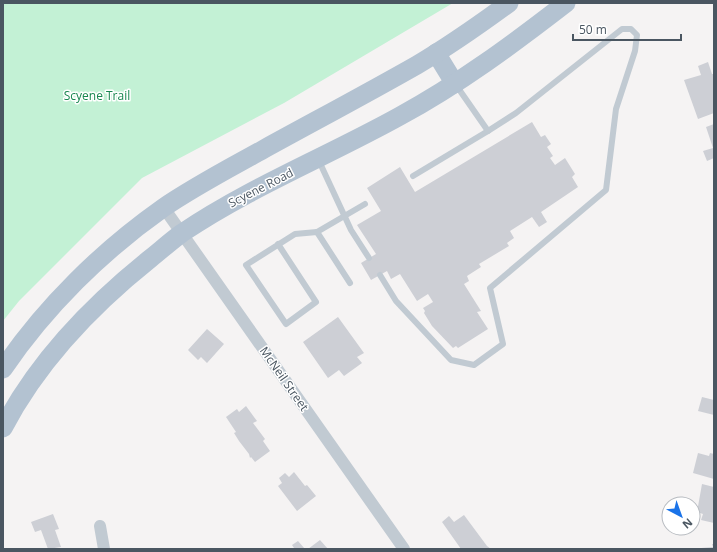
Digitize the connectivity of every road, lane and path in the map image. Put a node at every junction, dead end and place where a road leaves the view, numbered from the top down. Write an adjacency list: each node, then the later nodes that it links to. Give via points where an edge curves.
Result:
1 (509, 3): 3 (main road)
2 (566, 3): 4 (main road, Scyene Road)
3 (436, 53): 4 (main road); 9 (main road, via 215,176)
4 (455, 84): 5 (lane); 6 (main road, Scyene Road, via 401,116)
5 (488, 131): 7 (lane); 15 (lane, via 516,114 622,29 631,29 637,35 635,50 616,109 606,190 490,288 503,344 474,365 451,360 396,301)
6 (318, 159): 10 (lane); 12 (main road, Scyene Road, via 226,206)
7 (413, 176)
8 (365, 204): 10 (lane)
9 (164, 208): 12 (street, McNeil Street); 17 (main road, via 126,236 86,272 51,307)
10 (344, 215): 11 (lane); 14 (lane)
11 (317, 232): 13 (lane, via 295,234); 16 (lane)
12 (181, 234): 18 (main road, Scyene Road, via 128,276 91,310 36,376); 21 (street, McNeil Street)
13 (278, 244): 13 (lane, via 246,265 286,324 316,302)
14 (369, 258)
15 (380, 275)
16 (350, 283)
17 (3, 369)
18 (3, 428)
19 (100, 526): 20 (street)
20 (104, 549)
21 (404, 549)

